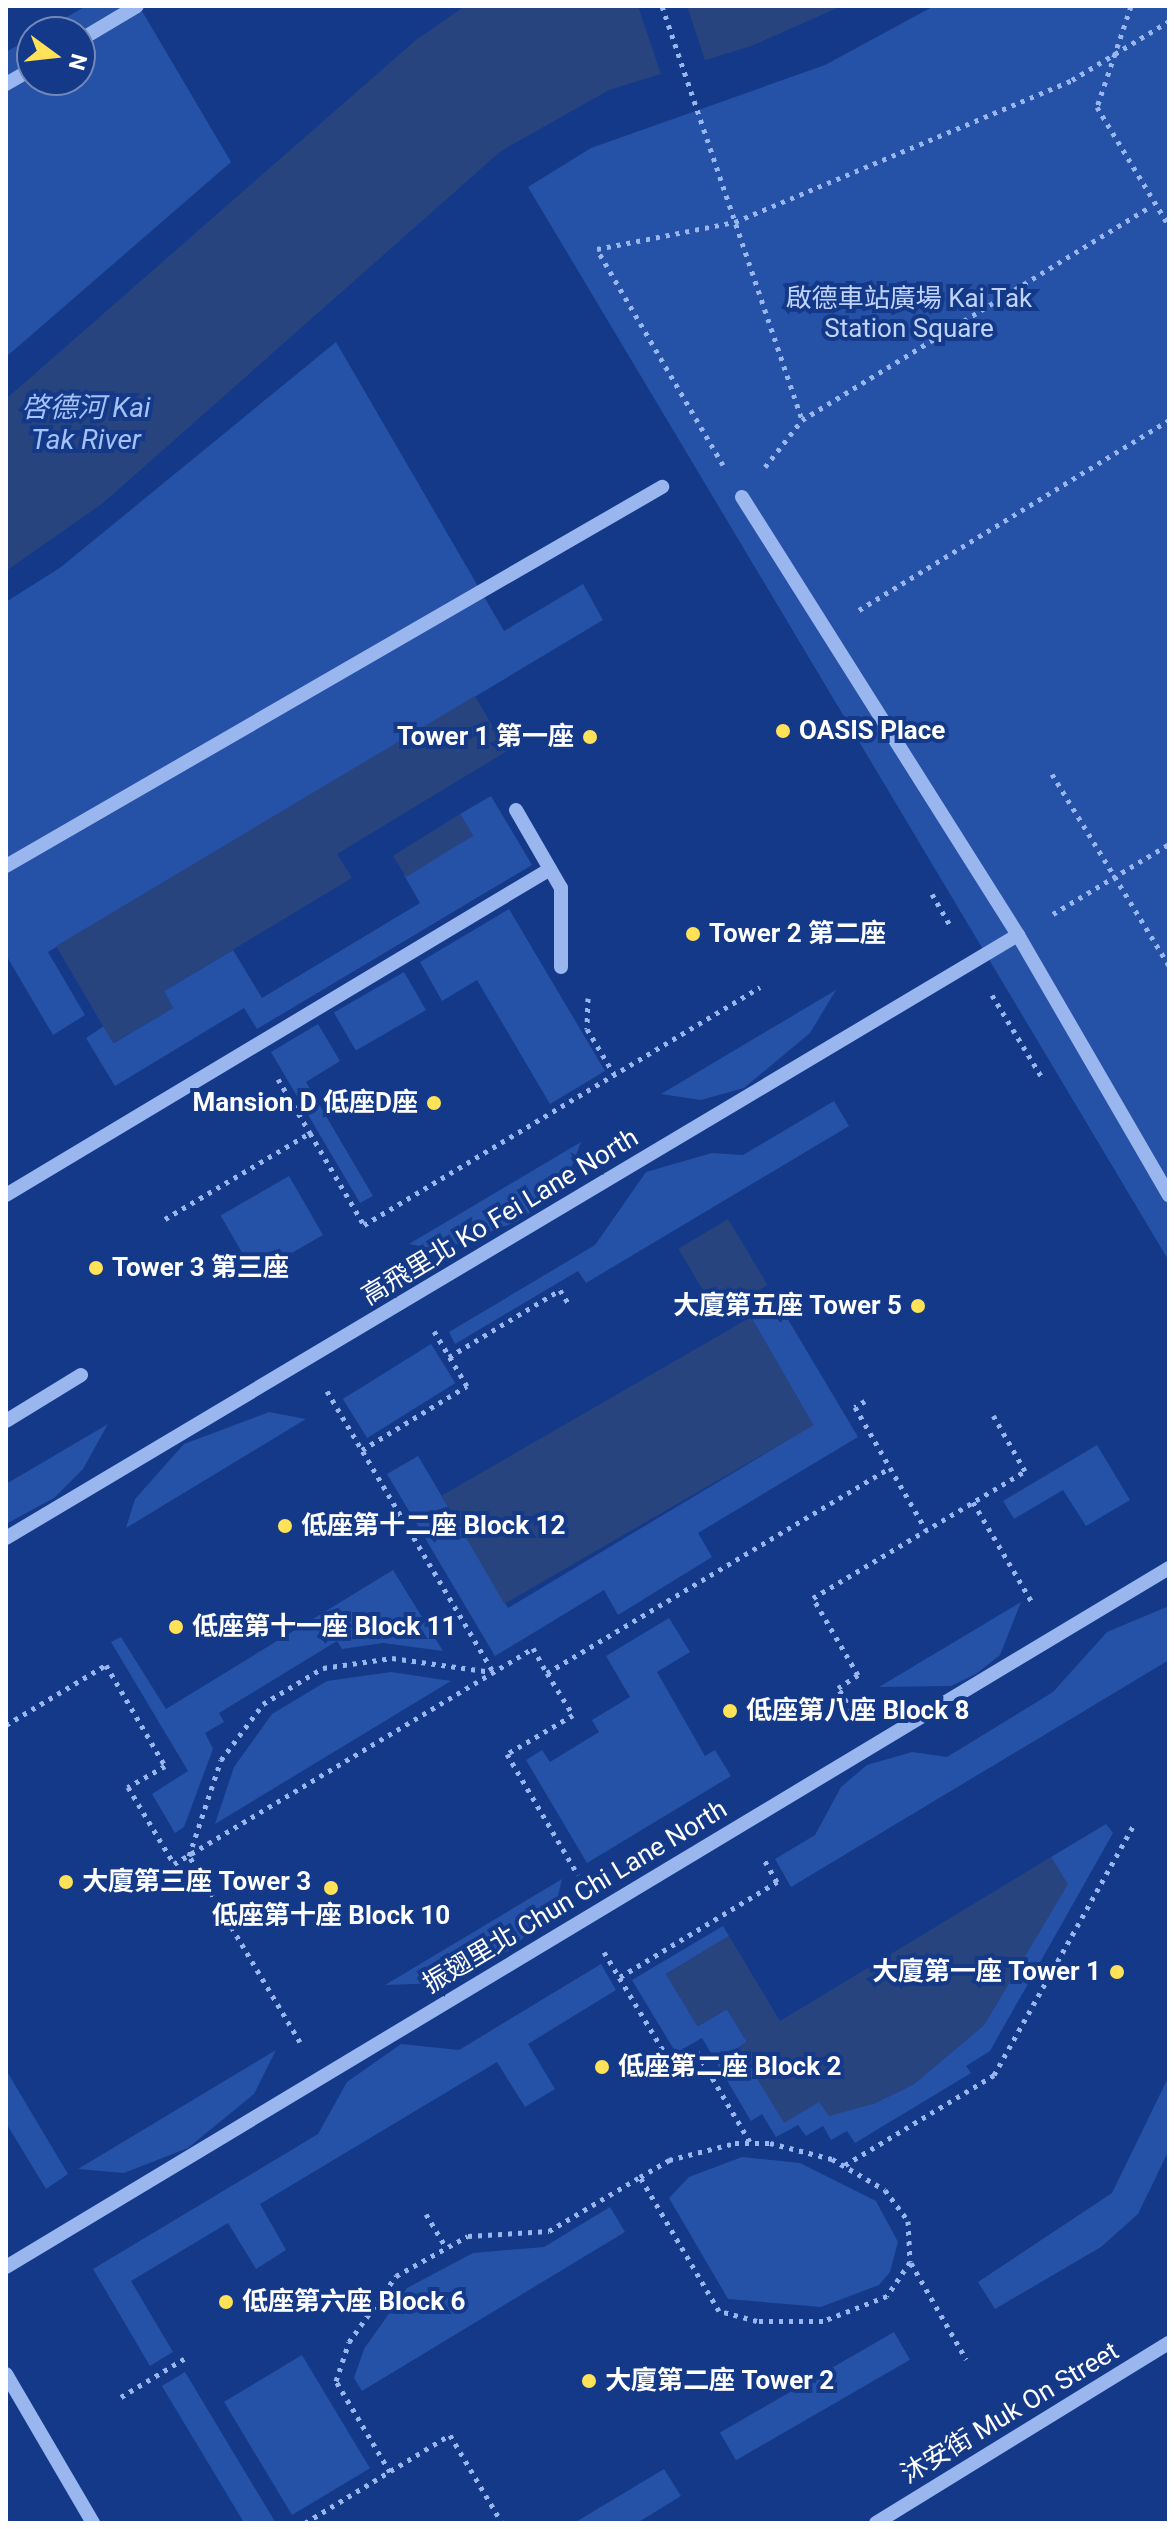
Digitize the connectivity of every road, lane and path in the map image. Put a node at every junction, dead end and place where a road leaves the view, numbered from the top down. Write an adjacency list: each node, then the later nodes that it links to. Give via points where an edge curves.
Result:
1 (137, 6): 5 (street)
2 (662, 6): 7 (path)
3 (1131, 6): 8 (path, via 1097,107)
4 (1169, 21): 7 (path, via 1072,80)
5 (96, 30)
6 (1149, 207): 7 (path, via 802,420)
7 (735, 222): 11 (path, via 597,249)
8 (1169, 226)
9 (1169, 420): 12 (path)
10 (662, 487): 16 (street)
11 (742, 497): 12 (street)
12 (830, 628): 19 (street)
13 (1052, 774): 18 (path)
14 (516, 810): 17 (street)
15 (1169, 844): 18 (path)
16 (6, 866)
17 (550, 869): 21 (street, via 561,888); 23 (street)
18 (1115, 877): 19 (path); 20 (path)
19 (1018, 935): 26 (street); 40 (street, 高飛里北 Ko Fei Lane North)
20 (1169, 966)
21 (561, 967)
22 (760, 987): 24 (path, via 364,1225)
23 (257, 1044): 24 (path); 25 (street)
24 (310, 1133): 27 (path)
25 (6, 1195)
26 (1169, 1195)
27 (165, 1219)
28 (568, 1303): 30 (path, via 560,1290)
29 (438, 1339): 30 (path)
30 (449, 1357): 36 (path, via 467,1386)
31 (81, 1375): 35 (street)
32 (865, 1401): 37 (path, via 855,1407)
33 (334, 1402): 36 (path)
34 (993, 1415): 38 (path, via 1025,1471)
35 (6, 1421)
36 (362, 1450): 43 (path)
37 (890, 1468): 39 (path); 44 (path)
38 (973, 1502): 39 (path); 42 (path)
39 (926, 1530): 45 (path, via 813,1598 858,1675 838,1688)
40 (6, 1538)
41 (1169, 1568): 60 (street, 振翅里北 Chun Chi Lane North)
42 (1029, 1597)
43 (494, 1673): 44 (path, via 533,1648); 48 (path); 48 (path, via 357,1659 291,1683 239,1730)
44 (547, 1673): 50 (path, via 573,1715 507,1754)
45 (849, 1706)
46 (6, 1725): 48 (path, via 106,1665 165,1766 128,1787 174,1864)
47 (1133, 1826): 55 (path, via 994,2075)
48 (189, 1856): 53 (path)
49 (767, 1864): 52 (path, via 777,1882)
50 (575, 1870)
51 (609, 1959): 52 (path)
52 (620, 1977): 54 (path, via 673,2067 697,2052)
53 (297, 2037)
54 (750, 2143): 55 (path, via 803,2149); 56 (path, via 701,2149)
55 (845, 2165): 59 (path, via 899,2204 913,2241)
56 (640, 2177): 58 (path, via 549,2231 507,2229); 59 (path, via 719,2311 757,2321 823,2321 887,2296)
57 (426, 2214): 58 (path)
58 (445, 2246): 67 (path, via 396,2276 369,2306 336,2381)
59 (910, 2262): 63 (path)
60 (6, 2267)
61 (1169, 2343): 71 (street, 沐安街 Muk On Street)
62 (187, 2357): 66 (path)
63 (966, 2359)
64 (6, 2374): 65 (street)
65 (11, 2394): 68 (street)
66 (121, 2397)
67 (390, 2472): 69 (path); 70 (path, via 450,2435)
68 (93, 2523)
69 (305, 2523)
70 (502, 2523)
71 (876, 2523)

